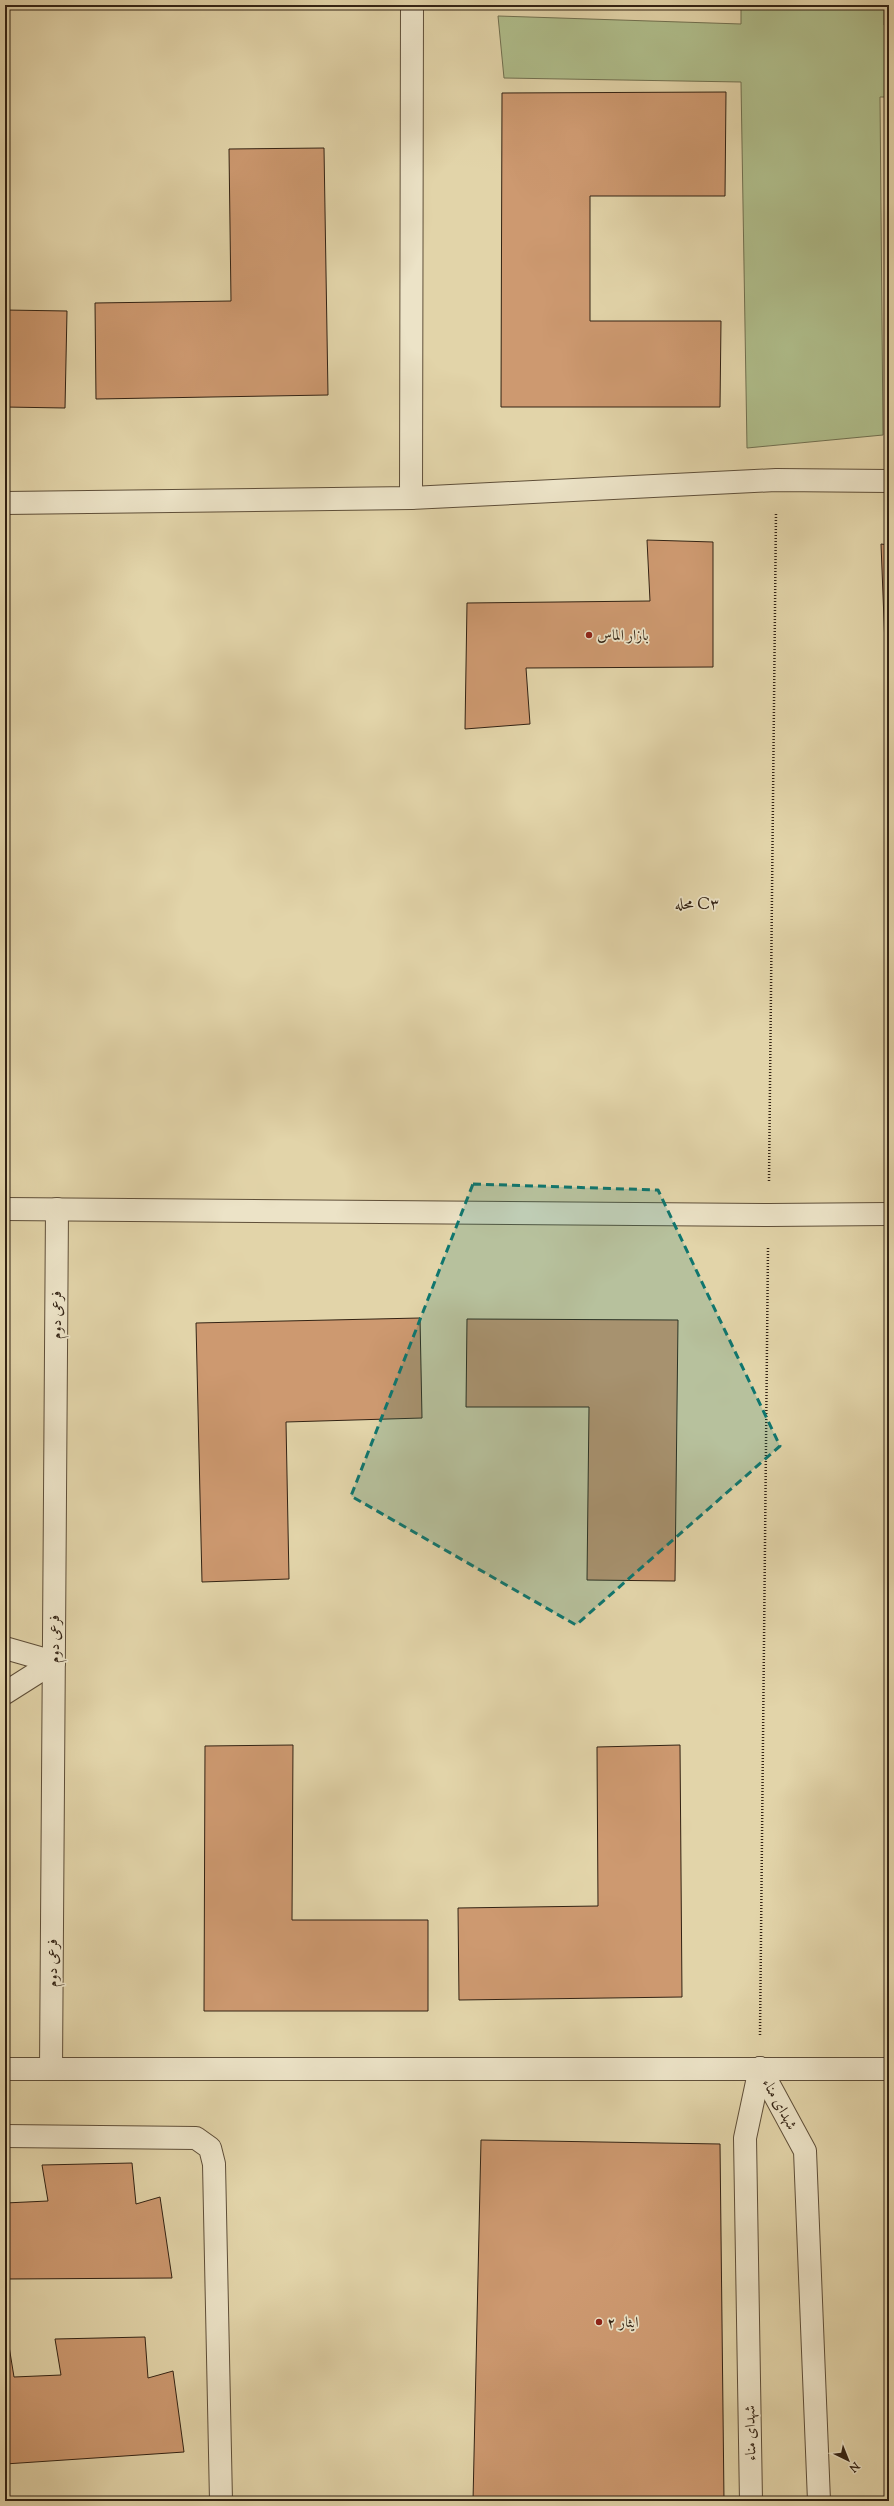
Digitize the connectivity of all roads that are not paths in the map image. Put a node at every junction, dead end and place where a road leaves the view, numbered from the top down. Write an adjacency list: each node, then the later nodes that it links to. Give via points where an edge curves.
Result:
1 (412, 5): 3 (street)
2 (889, 481): 3 (street, via 776,480)
3 (411, 498): 4 (street)
4 (5, 503)
5 (5, 1209): 6 (street)
6 (57, 1209): 7 (street); 9 (street, فرعی دوم)
7 (889, 1214)
8 (5, 1648): 9 (street)
9 (54, 1662): 10 (street); 12 (street, فرعی دوم)
10 (5, 1693)
11 (760, 2068): 12 (street); 13 (street); 17 (street, شهدای مناء, via 745,2138); 18 (street, شهدای مناء, via 805,2151)
12 (51, 2069): 14 (street)
13 (889, 2069)
14 (5, 2070)
15 (5, 2136): 16 (street, via 196,2138 210,2148 214,2164)
16 (221, 2501)
17 (751, 2501)
18 (819, 2501)

